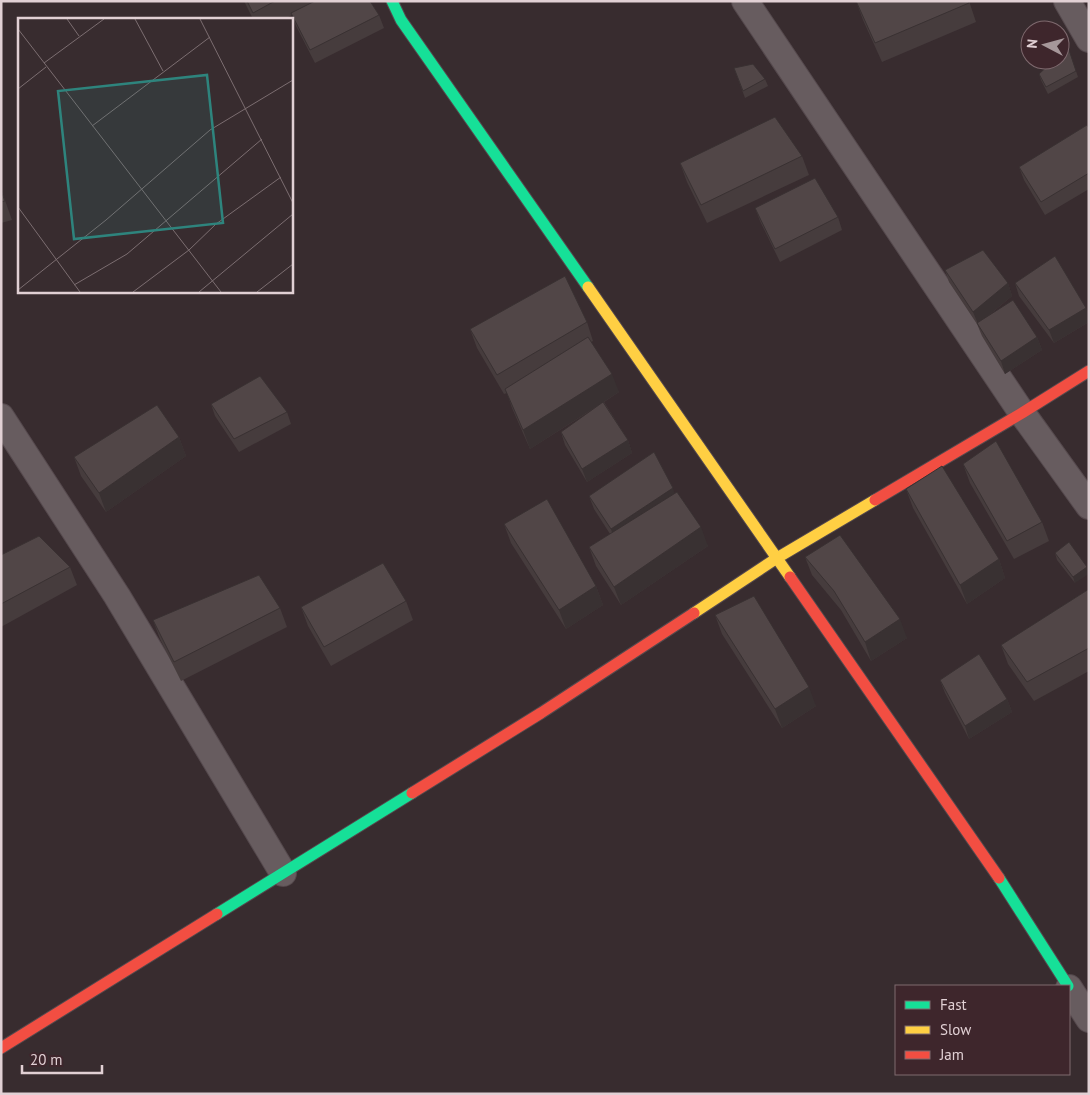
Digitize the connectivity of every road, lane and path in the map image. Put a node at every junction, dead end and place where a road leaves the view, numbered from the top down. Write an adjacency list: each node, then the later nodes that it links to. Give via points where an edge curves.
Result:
1 (392, 1): 9 (street, via 401,20)
2 (745, 1): 6 (street)
3 (1067, 1): 4 (street)
4 (1089, 39)
5 (1089, 371): 6 (street)
6 (1022, 413): 8 (street); 9 (street)
7 (1, 417): 10 (street, via 117,596)
8 (1089, 506)
9 (777, 558): 10 (street, via 541,713); 11 (street, via 980,849)
10 (283, 873): 14 (street)
11 (1067, 985)
12 (1070, 990): 13 (street)
13 (1089, 1019)
14 (1, 1048)

